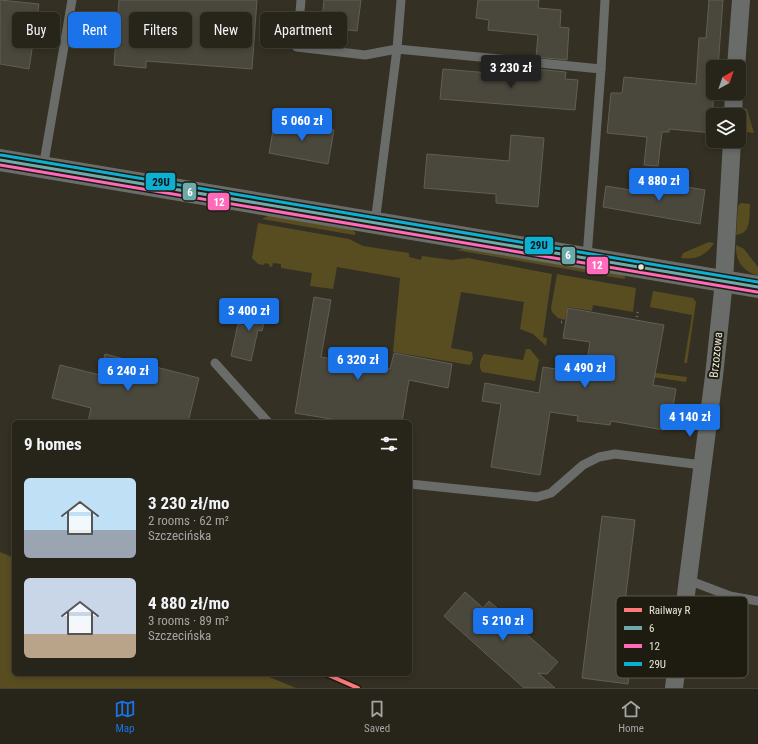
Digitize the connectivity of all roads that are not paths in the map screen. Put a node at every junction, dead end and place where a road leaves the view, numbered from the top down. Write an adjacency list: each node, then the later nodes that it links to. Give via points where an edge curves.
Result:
1 (72, 0): 11 (lane)
2 (301, 0): 6 (lane, via 297,47 365,55)
3 (401, 0): 6 (lane)
4 (604, 0): 8 (lane)
5 (741, 0): 7 (street)
6 (396, 49): 8 (lane); 12 (lane)
7 (737, 60)
8 (601, 69): 13 (lane)
9 (732, 148): 14 (street, Brzozowa)
10 (0, 160): 11 (street)
11 (43, 168): 12 (street)
12 (376, 223): 13 (street)
13 (587, 257): 14 (street)
14 (724, 281): 15 (street); 18 (street, Brzozowa)
15 (758, 287)
16 (215, 363): 17 (lane)
17 (266, 420)
18 (702, 465): 19 (lane, via 614,454 599,457 583,465 551,493 538,497); 20 (street, Brzozowa)
19 (412, 484)
20 (688, 580): 21 (street, Brzozowa); 22 (lane)
21 (686, 596)
22 (730, 596)
23 (748, 599): 24 (lane)
24 (758, 601)
25 (675, 678): 26 (street, Brzozowa)
26 (674, 688)

